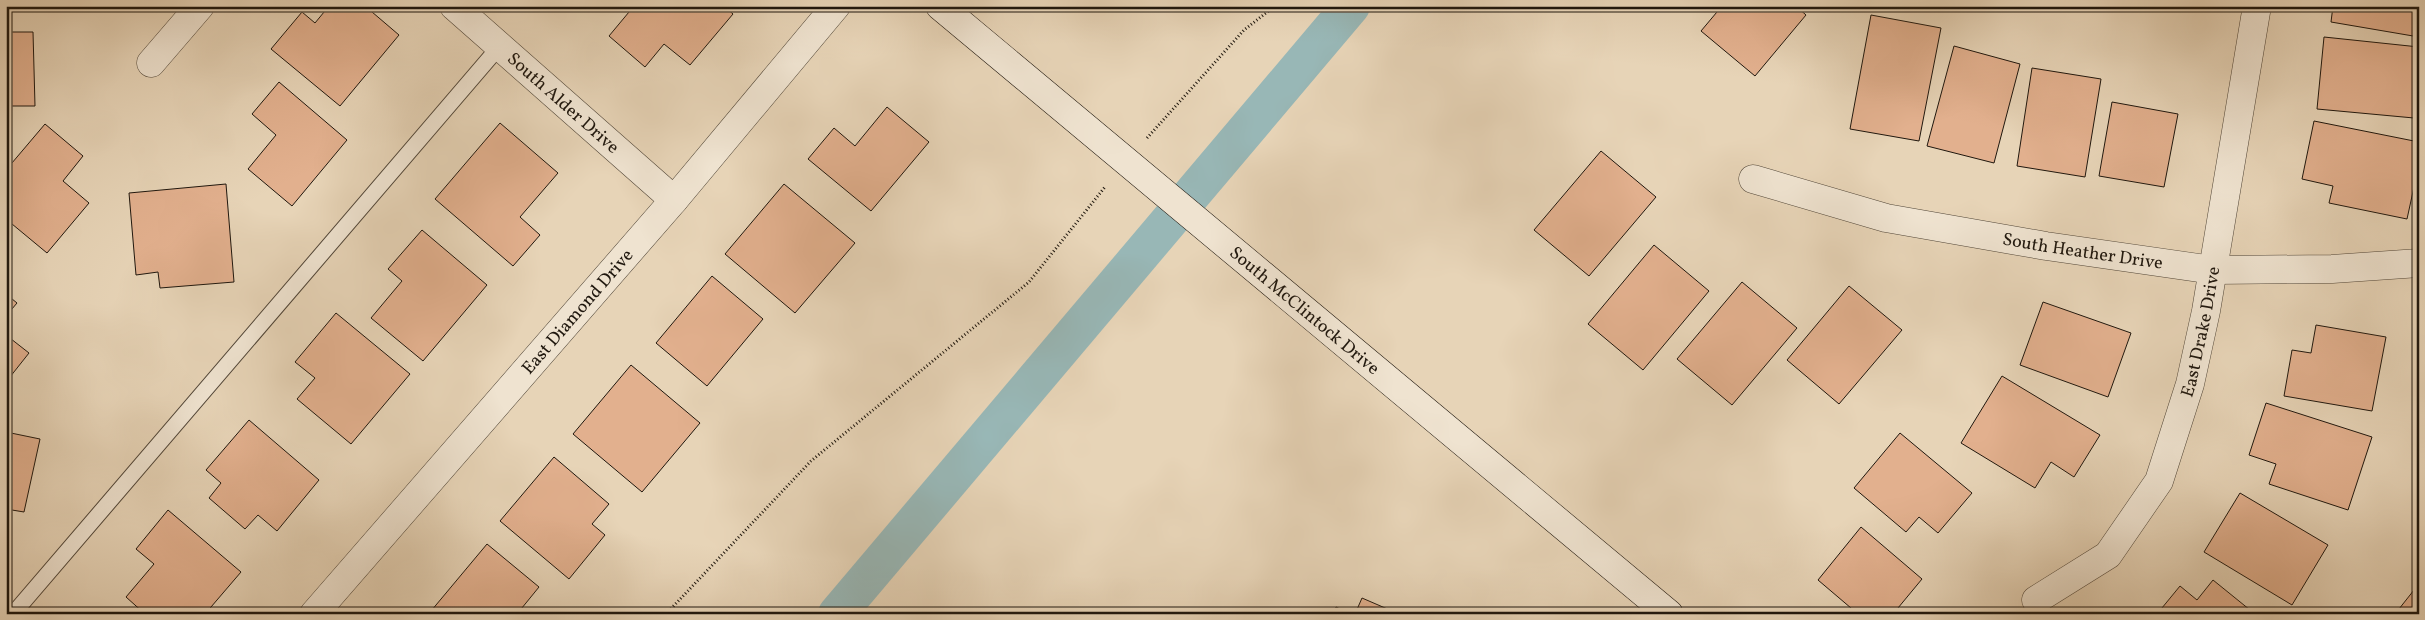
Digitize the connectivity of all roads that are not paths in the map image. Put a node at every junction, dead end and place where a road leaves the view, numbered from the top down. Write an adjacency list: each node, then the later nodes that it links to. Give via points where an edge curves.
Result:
1 (200, 6): 7 (street)
2 (454, 6): 6 (street, South Alder Drive)
3 (836, 6): 9 (street, East Diamond Drive)
4 (940, 6): 15 (street, South McClintock Drive)
5 (2257, 6): 11 (street, East Drake Drive)
6 (500, 47): 9 (street, South Alder Drive); 13 (lane)
7 (151, 63)
8 (1753, 179): 11 (street, South Heather Drive, via 1886,218 2046,246)
9 (674, 200): 14 (street, East Diamond Drive)
10 (2419, 263): 11 (street, South Heather Drive)
11 (2214, 270): 12 (street, East Drake Drive, via 2190,384 2159,481 2108,554)
12 (2036, 600)
13 (13, 614)
14 (314, 614)
15 (1669, 614)

